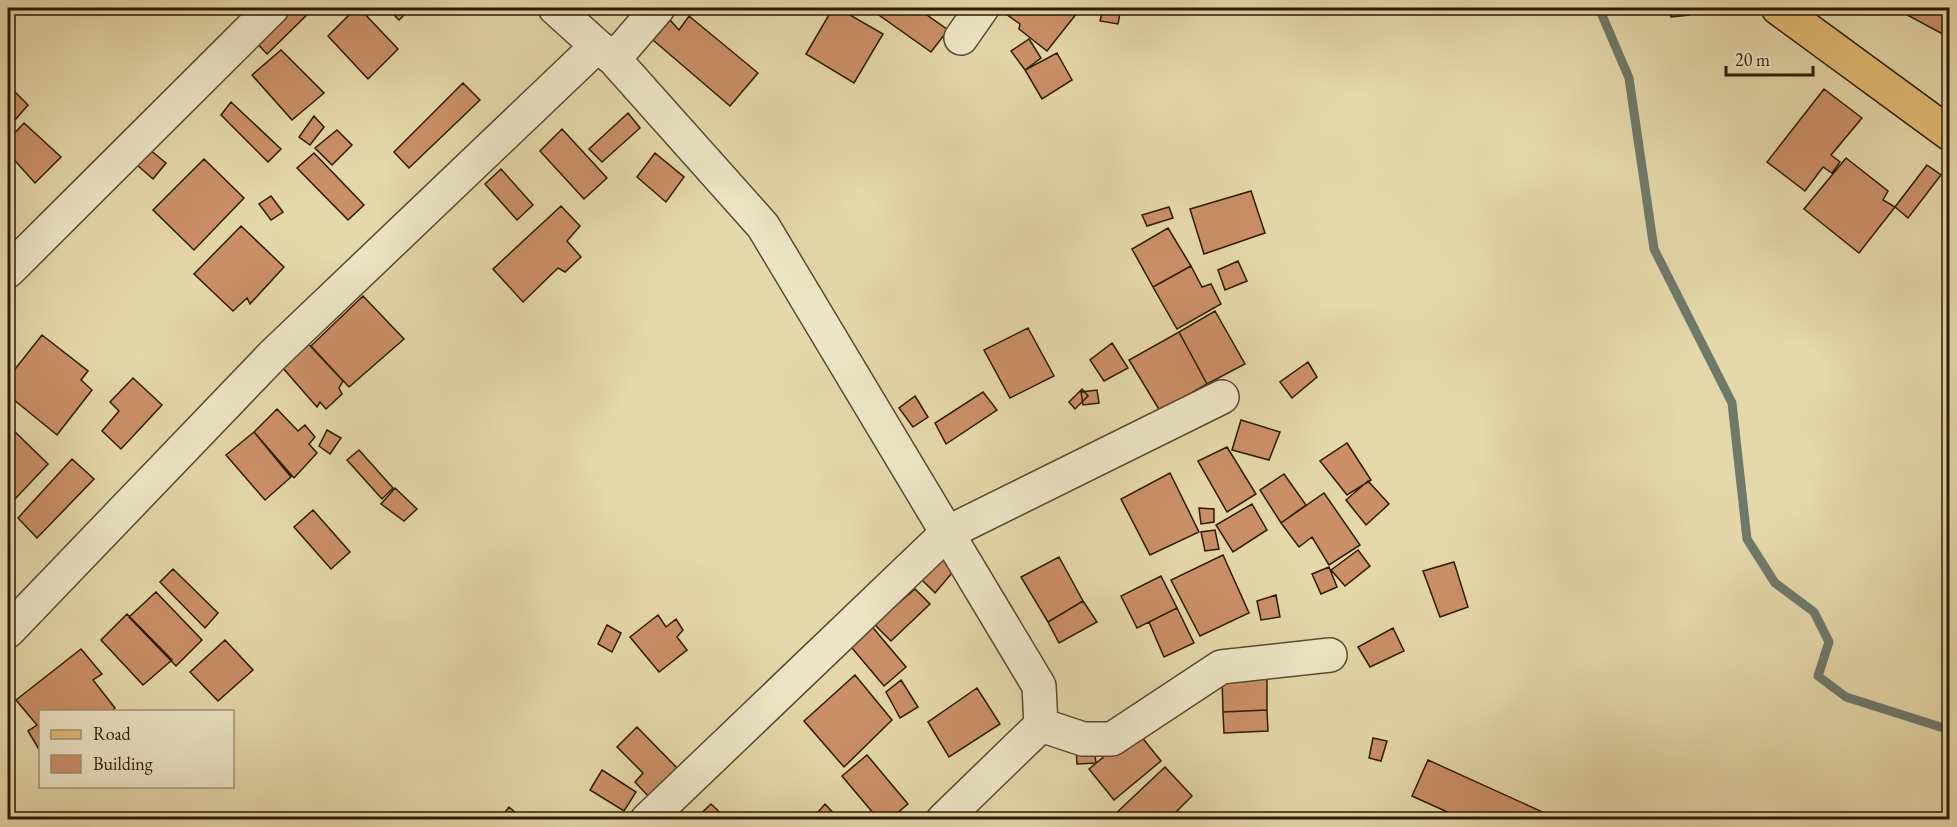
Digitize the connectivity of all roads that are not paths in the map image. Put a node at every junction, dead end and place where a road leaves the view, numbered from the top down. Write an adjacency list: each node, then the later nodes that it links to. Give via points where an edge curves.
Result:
1 (272, 8): 9 (street)
2 (555, 8): 7 (street)
3 (658, 8): 7 (street)
4 (982, 8): 6 (street)
5 (1778, 8): 8 (main road)
6 (961, 38)
7 (605, 52): 11 (street, via 763,225); 12 (street, via 273,355)
8 (1950, 134)
9 (8, 271)
10 (1222, 397): 11 (street)
11 (947, 533): 14 (street, via 1039,687); 15 (street)
12 (8, 631)
13 (1330, 655): 14 (street, via 1221,667 1112,738 1083,739)
14 (1041, 725): 16 (street)
15 (647, 819)
16 (943, 819)

